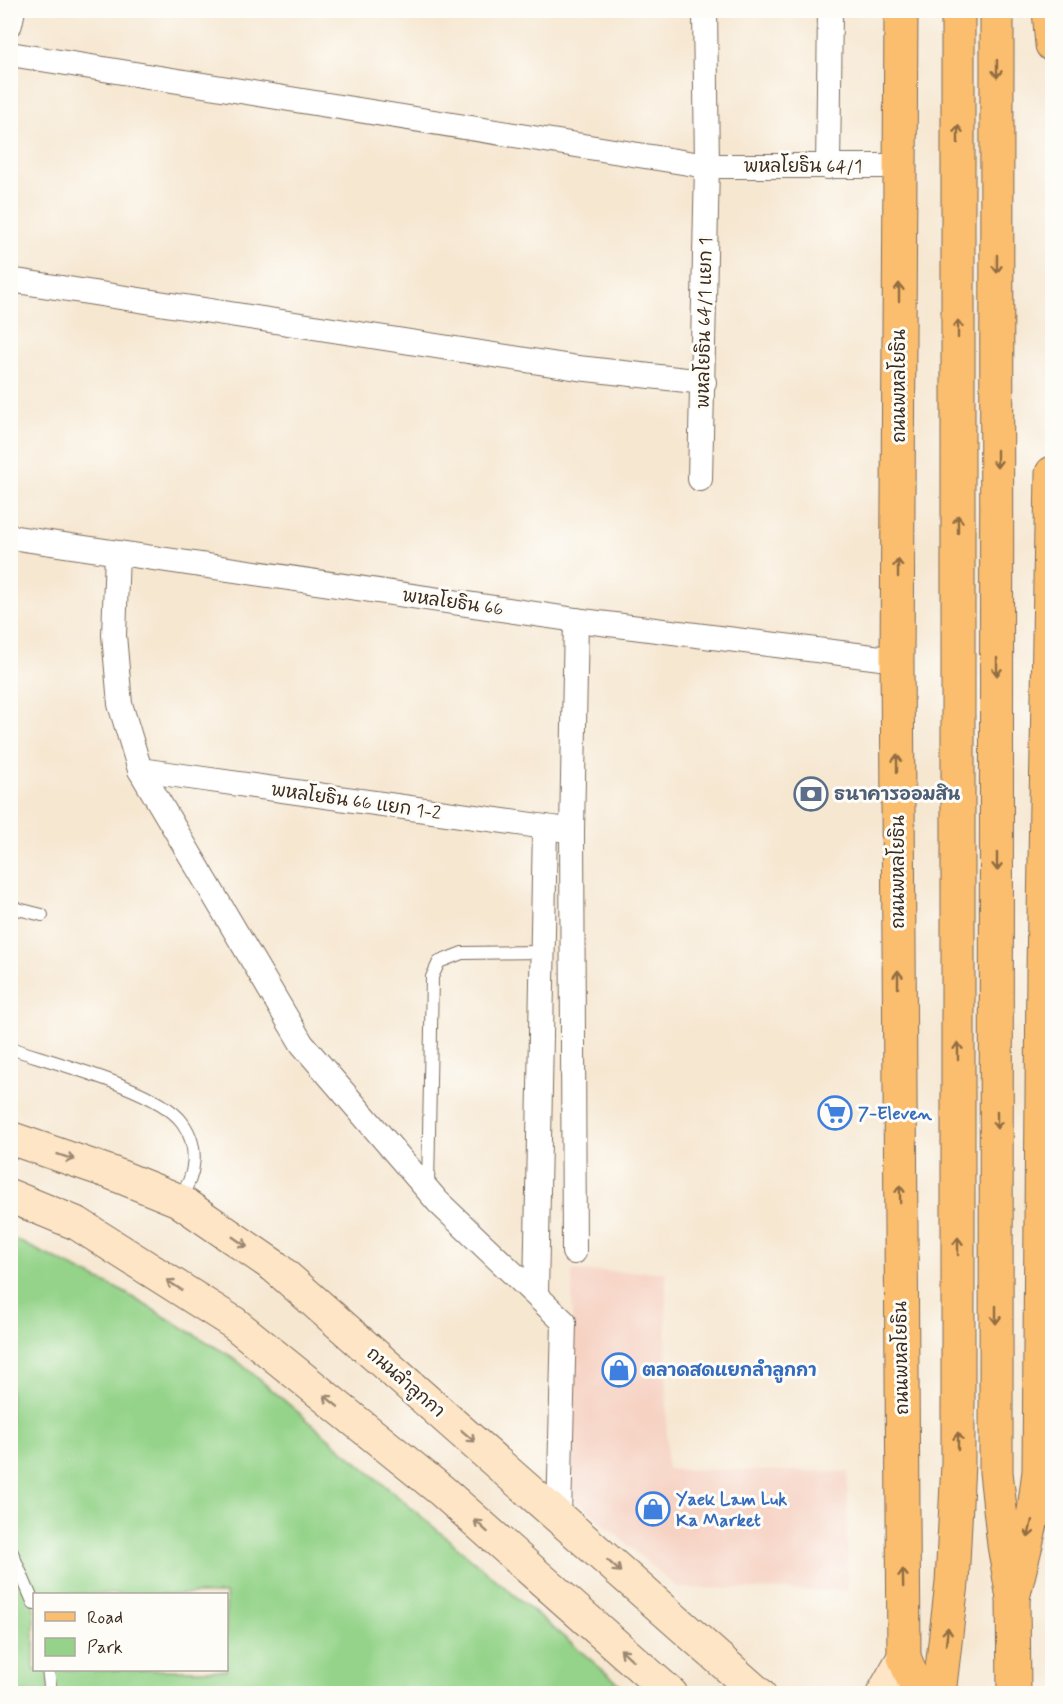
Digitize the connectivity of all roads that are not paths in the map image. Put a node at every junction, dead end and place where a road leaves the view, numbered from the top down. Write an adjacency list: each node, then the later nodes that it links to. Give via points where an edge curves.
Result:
1 (13, 10): 9 (street)
2 (705, 10): 13 (street, พหลโยธิน 64/1 แยก 1)
3 (830, 10): 15 (street)
4 (901, 10): 12 (main road, ถนนพหลโยธิน)
5 (907, 10): 12 (main road)
6 (958, 10): 52 (main road, one-way to 6, via 952,1583 958,1463)
7 (997, 10): 43 (main road, one-way to 43, via 996,1473)
8 (1049, 10): 10 (main road)
9 (10, 24)
10 (1053, 45)
11 (10, 54): 13 (street, พหลโยธิน 64/1)
12 (901, 60): 14 (main road, ถนนพหลโยธิน)
13 (707, 166): 15 (street, พหลโยธิน 64/1); 17 (street, พหลโยธิน 64/1 แยก 1)
14 (900, 166): 15 (street, พหลโยธิน 64/1); 24 (main road, ถนนพหลโยธิน, one-way to 14)
15 (828, 167)
16 (10, 280): 17 (street, via 578,368)
17 (704, 382): 19 (street, พหลโยธิน 64/1 แยก 1)
18 (1053, 473): 20 (main road)
19 (700, 479)
20 (1052, 509): 26 (main road)
21 (10, 537): 22 (street, พหลโยธิน 66)
22 (117, 553): 23 (street, พหลโยธิน 66); 25 (street, via 114,635 120,704)
23 (576, 620): 24 (street, พหลโยธิน 66); 28 (street)
24 (897, 660): 45 (main road, ถนนพหลโยธิน, one-way to 24)
25 (140, 770): 27 (street, พหลโยธิน 66 แยก 1-2); 35 (street, via 302,1044)
26 (1050, 818): 32 (main road)
27 (545, 828): 28 (street, พหลโยธิน 66 แยก 1-2); 31 (street)
28 (572, 831): 39 (street)
29 (10, 907): 30 (lane)
30 (42, 915)
31 (543, 952): 35 (lane, via 462,953 439,962 432,977); 40 (street)
32 (1048, 971): 38 (main road)
33 (10, 1048): 37 (lane, via 118,1084 159,1104 182,1121 195,1162 191,1182)
34 (10, 1138): 37 (main road, ถนนลำลูกกา, one-way to 37)
35 (428, 1190): 40 (street)
36 (10, 1196): 48 (main road, one-way to 36, via 442,1491 234,1323 78,1224)
37 (178, 1200): 41 (main road, ถนนลำลูกกา, one-way to 41, via 274,1266)
38 (1047, 1233): 43 (main road, one-way to 43, via 1043,1478)
39 (574, 1252)
40 (536, 1294): 41 (street, via 564,1322)
41 (560, 1516): 49 (main road, ถนนลำลูกกา, one-way to 49)
42 (10, 1548): 44 (lane)
43 (1013, 1598): 53 (main road)
44 (33, 1602)
45 (904, 1657): 50 (main road); 51 (main road, ถนนพหลโยธิน)
46 (48, 1671): 47 (lane)
47 (51, 1694)
48 (671, 1694)
49 (759, 1694)
50 (883, 1694)
51 (920, 1694)
52 (939, 1694)
53 (1014, 1694)

